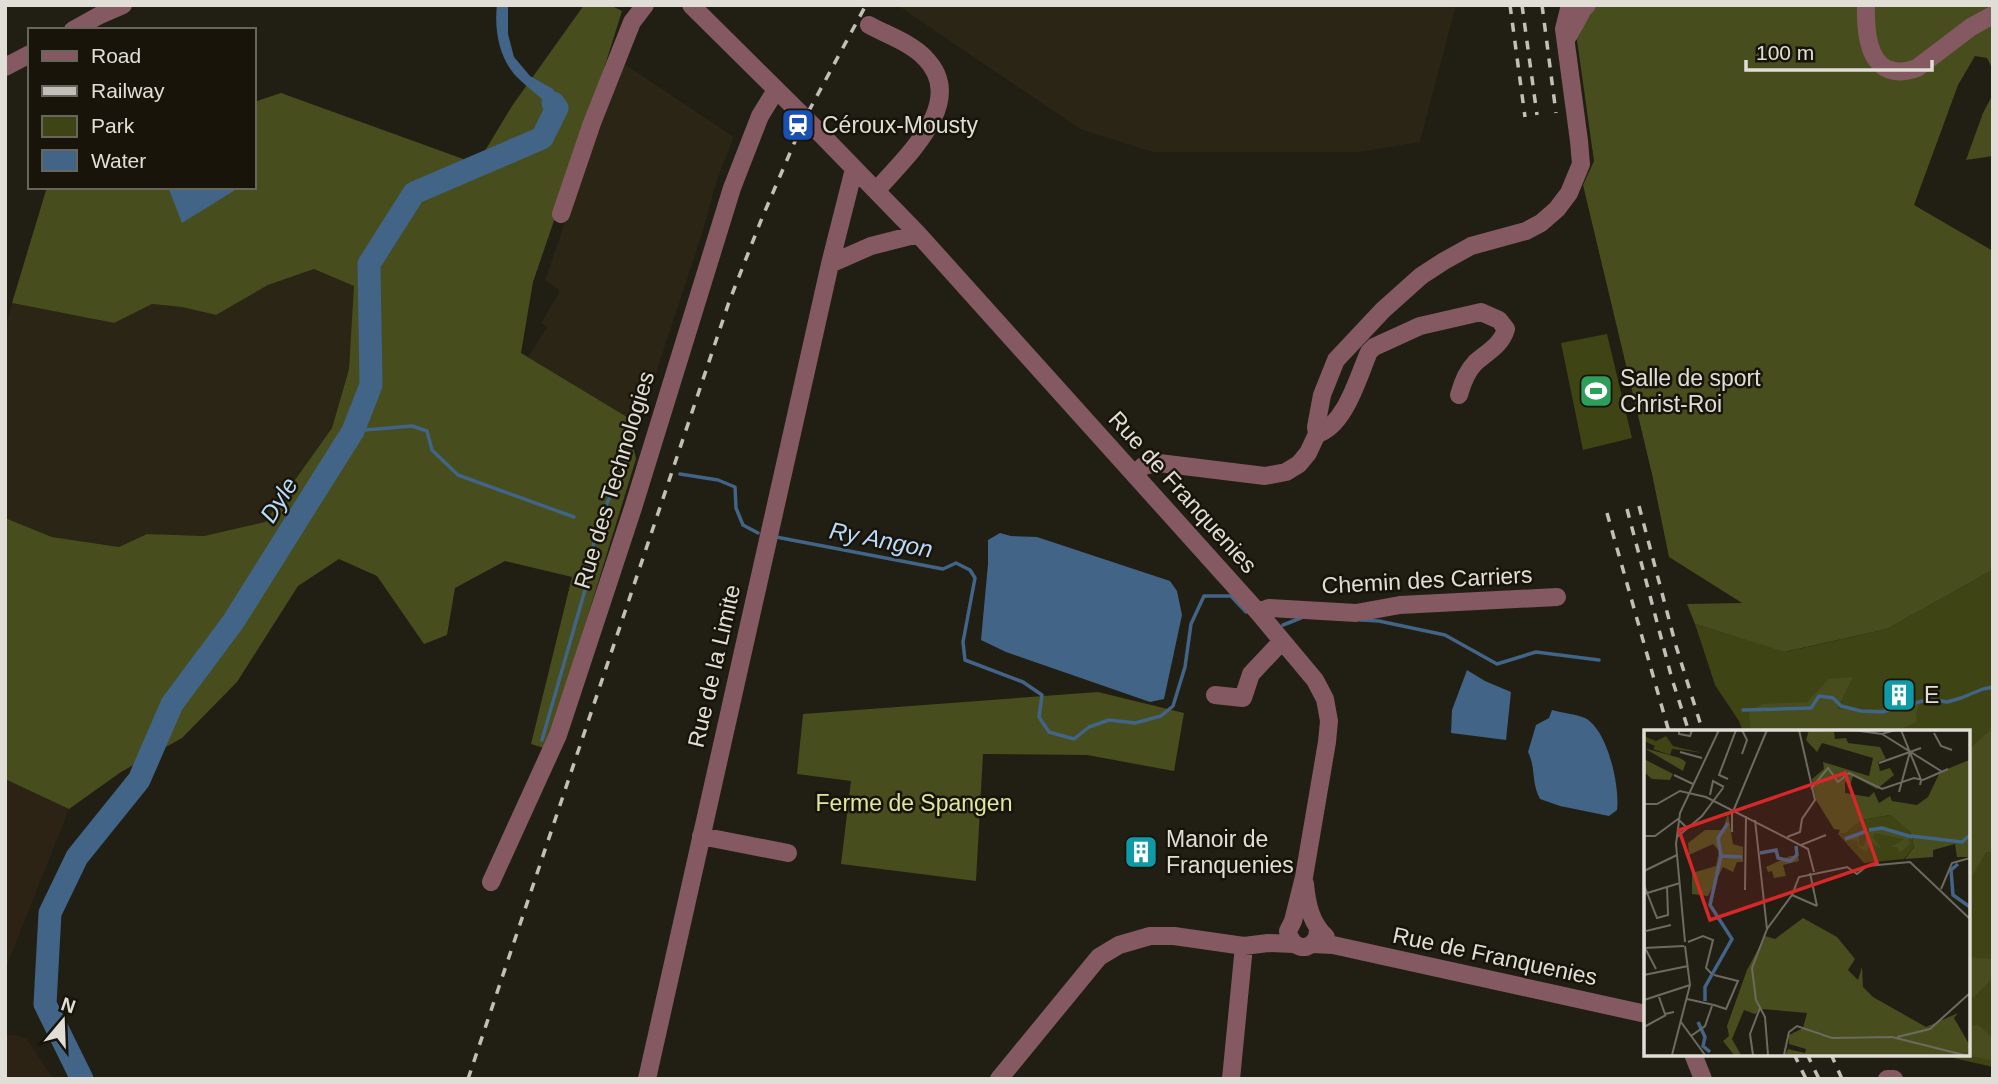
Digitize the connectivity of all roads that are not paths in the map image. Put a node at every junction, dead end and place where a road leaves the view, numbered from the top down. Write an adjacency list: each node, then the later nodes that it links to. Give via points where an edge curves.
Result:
1 (123, 5): 7 (street)
2 (645, 5): 17 (street, via 632,22)
3 (691, 5): 14 (street, Rue de Franquenies)
4 (1570, 5): 11 (street)
5 (1587, 5): 11 (street)
6 (1866, 5): 8 (street, via 1872,53 1881,66 1898,72 1917,68 1971,26)
7 (99, 10): 10 (street)
8 (1993, 15)
9 (869, 25): 16 (street, via 925,58 936,73 939,88 939,107 930,127)
10 (76, 28)
11 (1566, 42): 21 (street, via 1581,152 1579,172 1569,193 1541,223 1471,246 1422,276 1383,310 1336,360 1322,394)
12 (28, 55): 13 (street)
13 (5, 67)
14 (776, 90): 15 (street, Rue de Franquenies); 30 (street, Rue des Technologies, via 760,116 732,188 558,735)
15 (853, 169): 16 (street, Rue de Franquenies); 19 (street, Rue de la Limite)
16 (877, 190): 18 (street, Rue de Franquenies)
17 (561, 214)
18 (918, 234): 19 (street, via 871,246); 22 (street, Rue de Franquenies)
19 (830, 264): 27 (street, Rue de la Limite)
20 (1459, 395): 21 (street, via 1474,365 1503,338 1506,329 1499,320 1481,312 1420,326 1374,347 1346,407 1325,432)
21 (1317, 434): 22 (street, via 1299,464 1274,475 1159,463 1143,466)
22 (1135, 475): 24 (street, Rue de Franquenies)
23 (1558, 597): 24 (street, Chemin des Carriers, via 1400,605 1356,613 1269,608)
24 (1258, 612): 25 (street, Rue de Franquenies)
25 (1282, 641): 26 (street, via 1251,674 1243,698); 29 (street, Rue de Franquenies, via 1315,680 1329,720)
26 (1215, 695)
27 (701, 836): 28 (street); 36 (street, Rue de la Limite)
28 (788, 853)
29 (1304, 877): 31 (street, Rue de Franquenies); 32 (street, Rue de Franquenies)
30 (491, 882)
31 (1314, 931): 32 (street, via 1300,917); 32 (street, via 1301,947); 34 (street, Rue de Franquenies, via 1333,946)
32 (1292, 932): 33 (street, via 1268,943)
33 (1244, 946): 37 (street, via 1174,936 1150,936 1119,945 1099,957); 38 (street)
34 (1644, 1014)
35 (1693, 1056): 39 (street)
36 (648, 1079)
37 (999, 1079)
38 (1231, 1079)
39 (1703, 1079)
40 (1887, 1079): 41 (street)
41 (1894, 1079)

